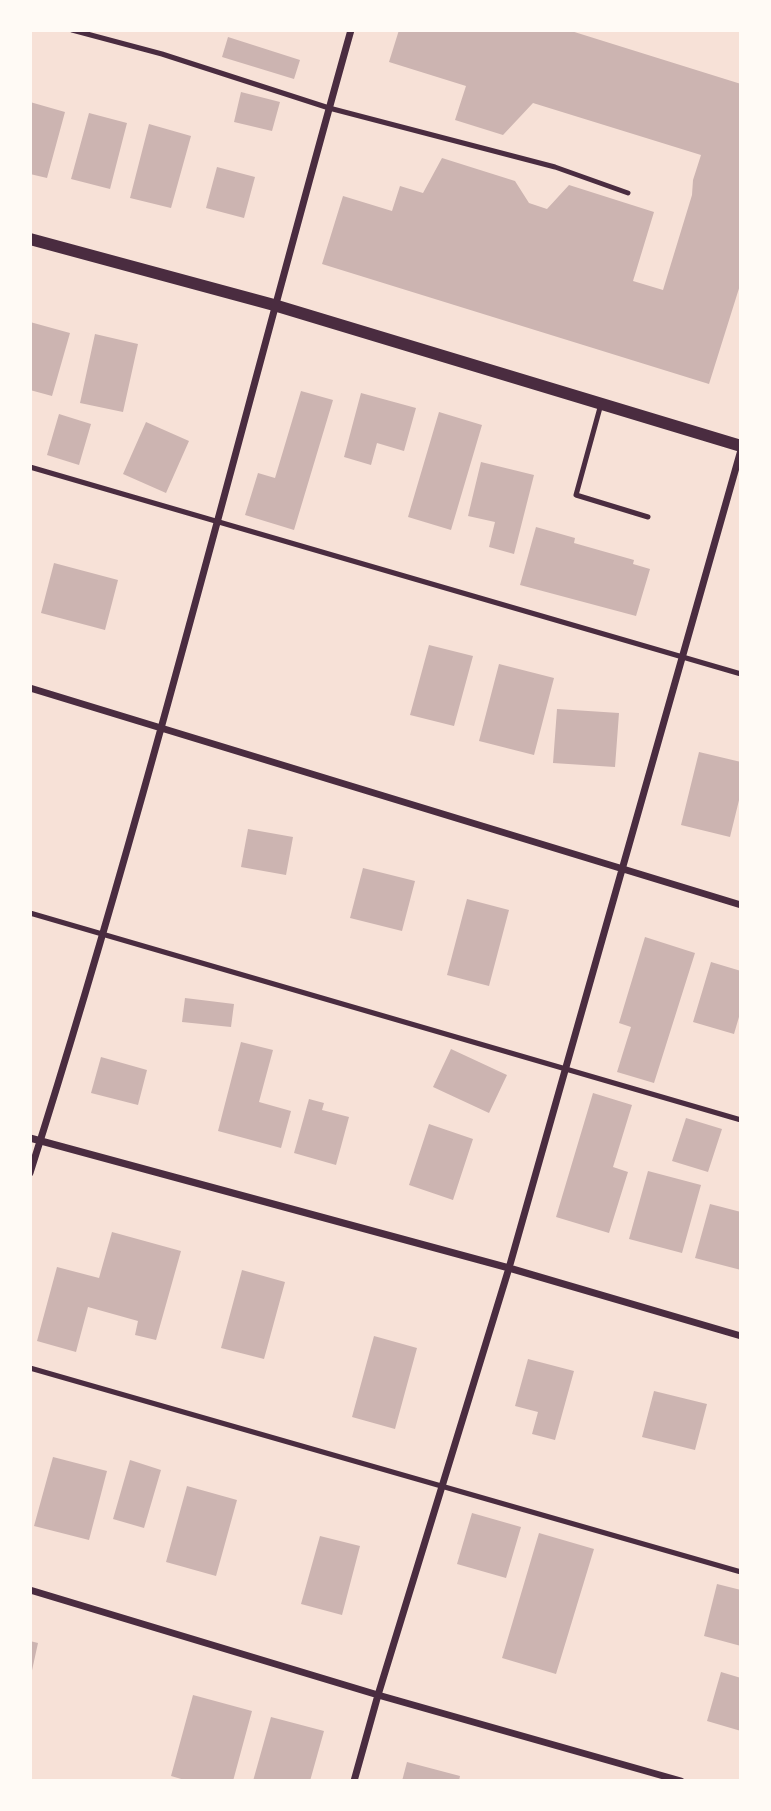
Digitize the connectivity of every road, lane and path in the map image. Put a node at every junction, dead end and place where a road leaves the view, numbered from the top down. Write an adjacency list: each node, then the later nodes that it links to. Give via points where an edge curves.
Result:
1 (72, 30): 3 (lane)
2 (351, 30): 3 (street)
3 (329, 108): 4 (lane, via 555,167); 6 (street)
4 (628, 193)
5 (30, 239): 6 (street)
6 (274, 304): 7 (street); 11 (street)
7 (601, 404): 8 (street); 10 (lane, via 576,495)
8 (741, 448): 12 (street)
9 (30, 467): 11 (lane)
10 (648, 517)
11 (216, 523): 12 (lane); 15 (street)
12 (682, 658): 13 (lane); 16 (street)
13 (741, 674)
14 (30, 688): 15 (street)
15 (162, 727): 16 (street); 19 (street)
16 (622, 870): 17 (street); 20 (street)
17 (741, 905)
18 (30, 913): 19 (lane)
19 (101, 934): 20 (lane); 23 (street)
20 (566, 1069): 21 (lane); 25 (street)
21 (741, 1120)
22 (30, 1138): 23 (street)
23 (40, 1141): 24 (street); 25 (street)
24 (30, 1173)
25 (509, 1268): 26 (street); 28 (street)
26 (741, 1336)
27 (30, 1368): 28 (lane)
28 (442, 1485): 29 (lane); 31 (street)
29 (741, 1572)
30 (30, 1590): 31 (street)
31 (378, 1695): 32 (street); 33 (street)
32 (354, 1781)
33 (681, 1781)

